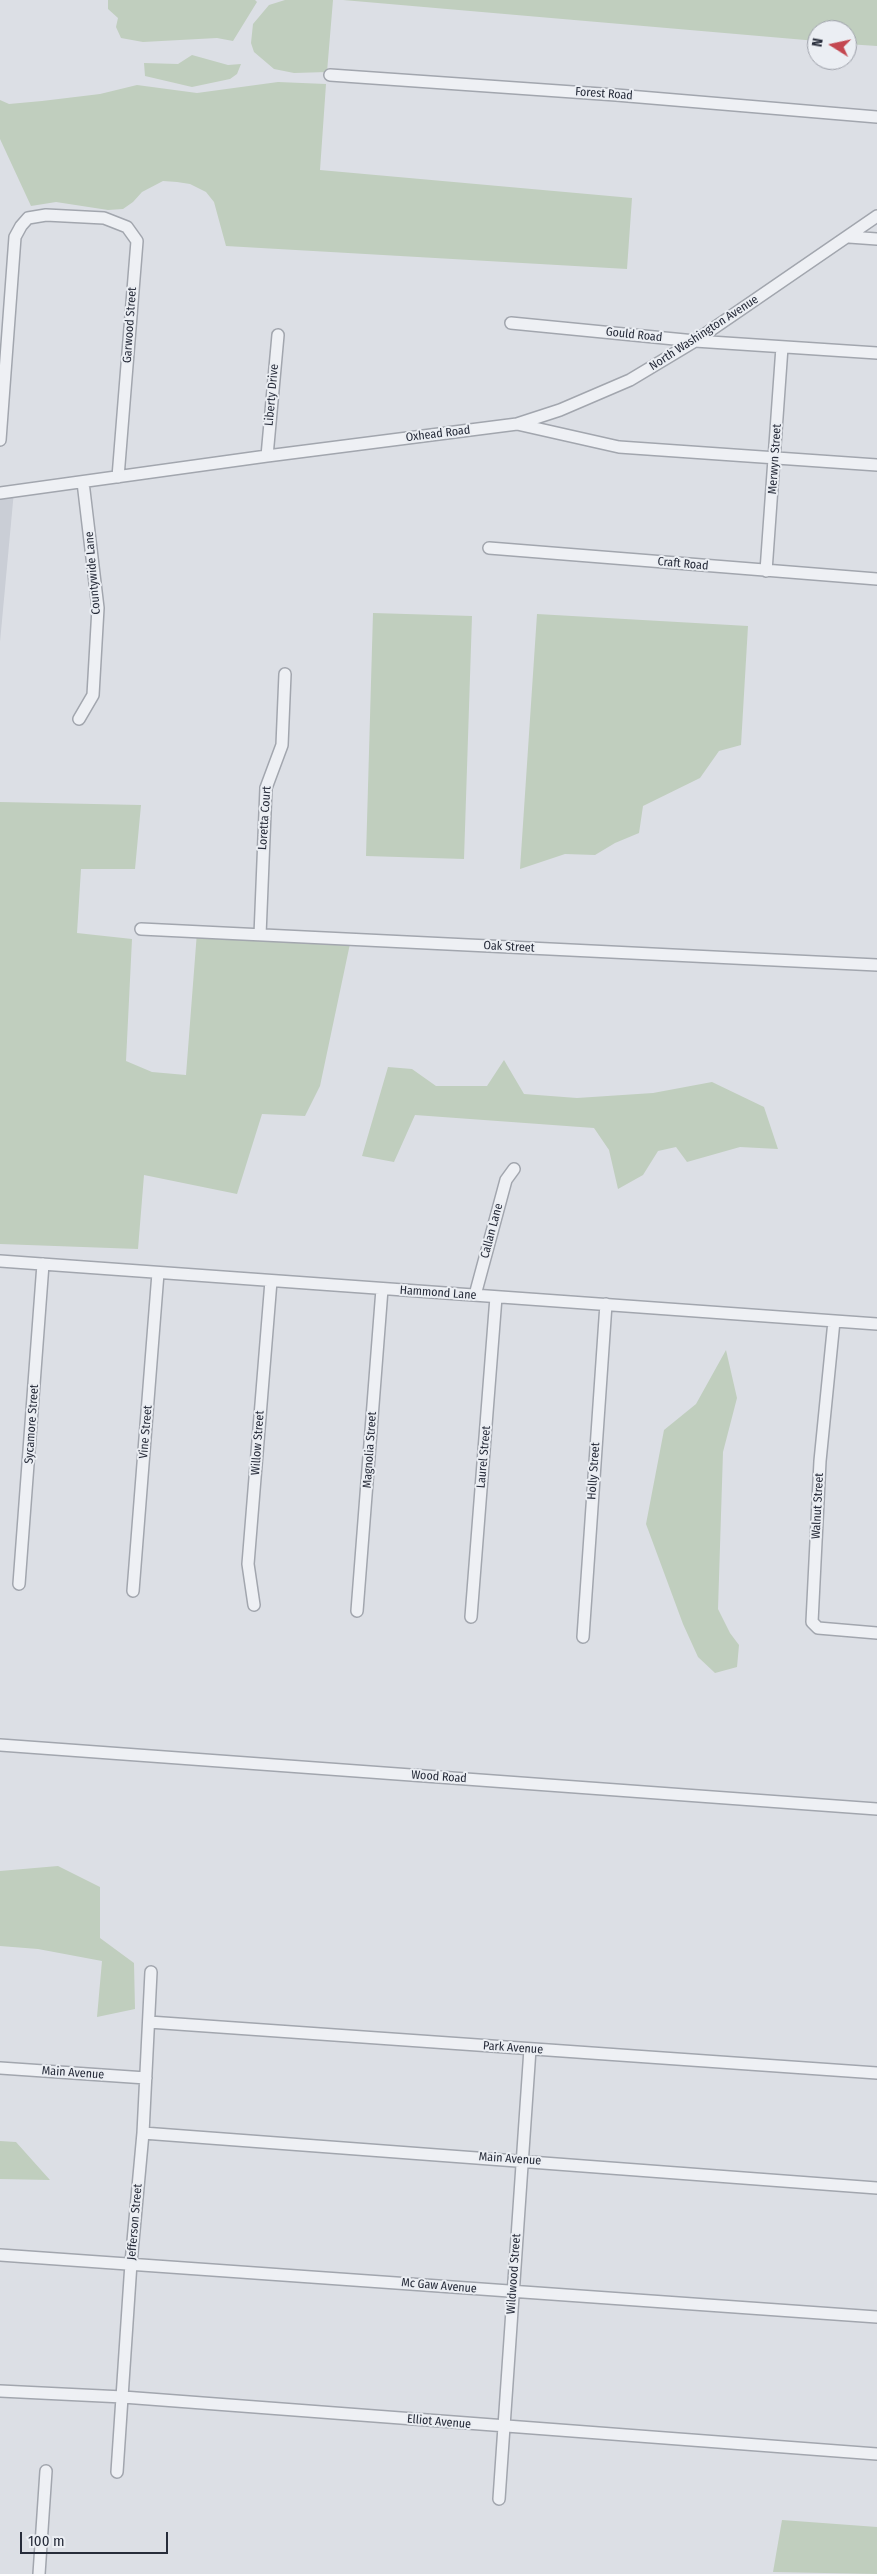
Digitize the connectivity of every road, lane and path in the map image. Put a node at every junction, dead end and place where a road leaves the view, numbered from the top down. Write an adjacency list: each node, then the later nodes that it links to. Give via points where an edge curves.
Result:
1 (330, 75): 2 (street, Forest Road, via 616,94)
2 (877, 117)
3 (877, 216): 4 (street, North Washington Avenue)
4 (849, 237): 5 (street); 8 (street, North Washington Avenue)
5 (877, 239)
6 (511, 323): 8 (street, Gould Road)
7 (278, 335): 13 (street, Liberty Drive)
8 (695, 341): 9 (street, Gould Road); 11 (street, North Washington Avenue, via 630,380 560,410)
9 (782, 347): 10 (street, Gould Road); 14 (street, Merwyn Street)
10 (877, 353)
11 (517, 424): 13 (street, Oxhead Road); 14 (street, Oxhead Road, via 619,447)
12 (0, 440): 16 (street, Garwood Street, via 16,237 21,226 28,218 46,215 104,218 127,227 137,241)
13 (267, 456): 16 (street, Oxhead Road)
14 (775, 458): 15 (street, Oxhead Road); 20 (street, Merwyn Street)
15 (877, 465)
16 (118, 477): 17 (street, Oxhead Road)
17 (84, 482): 18 (street, Oxhead Road); 23 (street, Countywide Lane, via 98,608 93,695)
18 (0, 493)
19 (488, 548): 20 (street, Craft Road)
20 (766, 570): 21 (street, Craft Road)
21 (877, 579)
22 (284, 674): 25 (street, Loretta Court, via 282,745 266,788)
23 (79, 719)
24 (141, 929): 25 (street, Oak Street)
25 (260, 934): 26 (street, Oak Street)
26 (877, 965)
27 (514, 1169): 33 (street, Callan Lane, via 506,1180)
28 (0, 1261): 29 (street, Hammond Lane)
29 (43, 1264): 30 (street, Hammond Lane); 38 (street, Sycamore Street)
30 (158, 1273): 31 (street, Hammond Lane); 39 (street, Vine Street)
31 (271, 1281): 32 (street, Hammond Lane); 40 (street, Willow Street, via 248,1564)
32 (382, 1289): 33 (street, Hammond Lane); 41 (street, Magnolia Street)
33 (475, 1295): 34 (street, Hammond Lane)
34 (496, 1297): 35 (street, Hammond Lane); 42 (street, Laurel Street)
35 (606, 1304): 36 (street, Hammond Lane); 44 (street, Holly Street)
36 (834, 1321): 37 (street, Hammond Lane); 43 (street, Walnut Street, via 820,1461 812,1622 818,1628)
37 (877, 1324)
38 (19, 1584)
39 (133, 1591)
40 (254, 1605)
41 (358, 1611)
42 (471, 1617)
43 (877, 1633)
44 (583, 1637)
45 (0, 1745): 46 (street, Wood Road)
46 (877, 1809)
47 (151, 1972): 48 (street, Jefferson Street)
48 (149, 2022): 49 (street, Park Avenue); 52 (street, Jefferson Street)
49 (530, 2049): 51 (street, Park Avenue); 54 (street, Wildwood Street)
50 (0, 2068): 52 (street, Main Avenue)
51 (877, 2073)
52 (146, 2078): 53 (street, Jefferson Street)
53 (143, 2133): 54 (street, Main Avenue); 57 (street, Jefferson Street)
54 (522, 2160): 55 (street, Main Avenue); 58 (street, Wildwood Street)
55 (877, 2188)
56 (0, 2255): 57 (street, Mc Gaw Avenue)
57 (131, 2263): 58 (street, Mc Gaw Avenue); 61 (street, Jefferson Street)
58 (513, 2292): 59 (street, Mc Gaw Avenue); 62 (street, Wildwood Street)
59 (877, 2317)
60 (0, 2391): 61 (street, Elliot Avenue)
61 (123, 2398): 62 (street, Elliot Avenue); 65 (street, Jefferson Street)
62 (504, 2427): 63 (street, Elliot Avenue); 66 (street, Wildwood Street)
63 (877, 2454)
64 (46, 2472): 67 (street)
65 (117, 2472)
66 (499, 2499)
67 (39, 2574)

